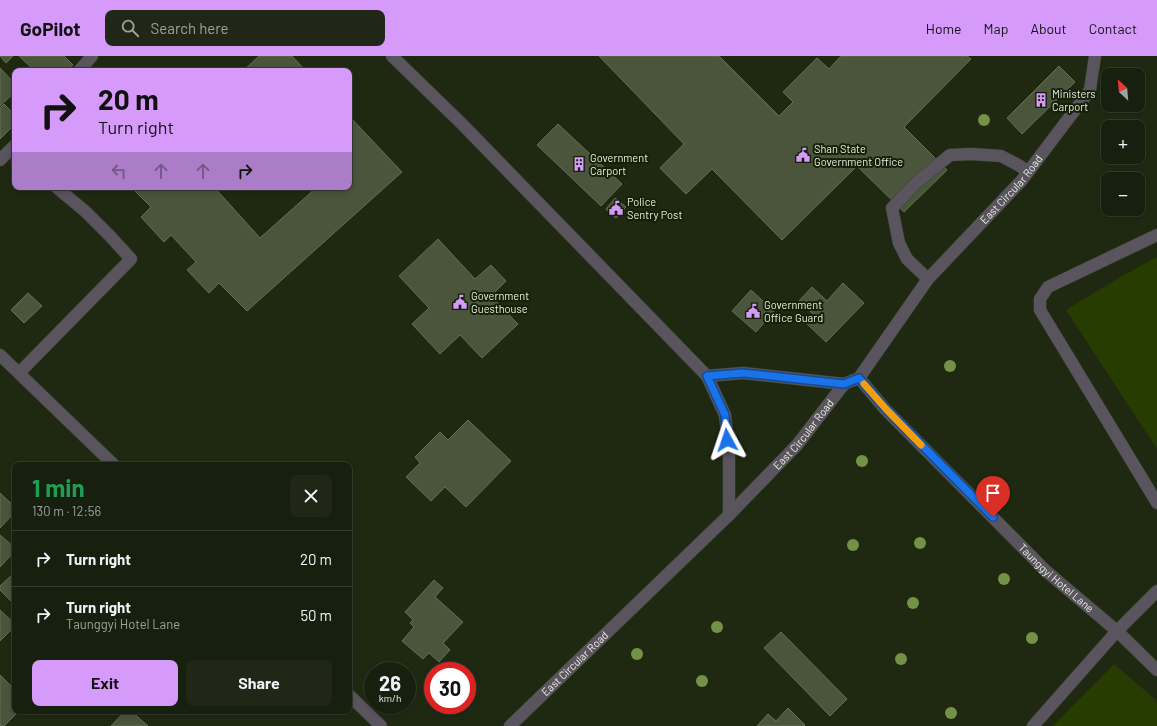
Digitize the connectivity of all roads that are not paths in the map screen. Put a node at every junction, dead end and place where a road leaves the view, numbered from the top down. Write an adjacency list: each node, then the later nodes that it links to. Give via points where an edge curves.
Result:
1 (92, 56): 4 (street)
2 (392, 56): 13 (street, via 462,124)
3 (1095, 56): 7 (street, East Circular Road, via 1090,90)
4 (82, 68)
5 (12, 151): 6 (street)
6 (0, 160)
7 (1028, 172): 10 (street, East Circular Road); 10 (street, via 1001,156 950,154 892,208 899,243 907,259)
8 (60, 190): 12 (street, via 86,212 131,259)
9 (1157, 235): 17 (street, via 1048,288 1040,299 1040,310)
10 (928, 279): 14 (street, East Circular Road)
11 (0, 355): 12 (street)
12 (19, 373): 16 (street)
13 (707, 376): 15 (street, via 743,373); 18 (street, via 725,415)
14 (859, 378): 15 (street); 20 (street, Taunggyi Hotel Lane, via 886,409 1046,571)
15 (844, 384): 18 (street, East Circular Road, via 797,445)
16 (111, 462)
17 (1157, 503)
18 (729, 515): 24 (street, East Circular Road)
19 (1157, 591): 20 (street)
20 (1117, 631): 21 (street, Taunggyi Hotel Lane); 25 (street)
21 (1157, 670)
22 (352, 698): 23 (street)
23 (381, 726)
24 (510, 726)
25 (1033, 726)

